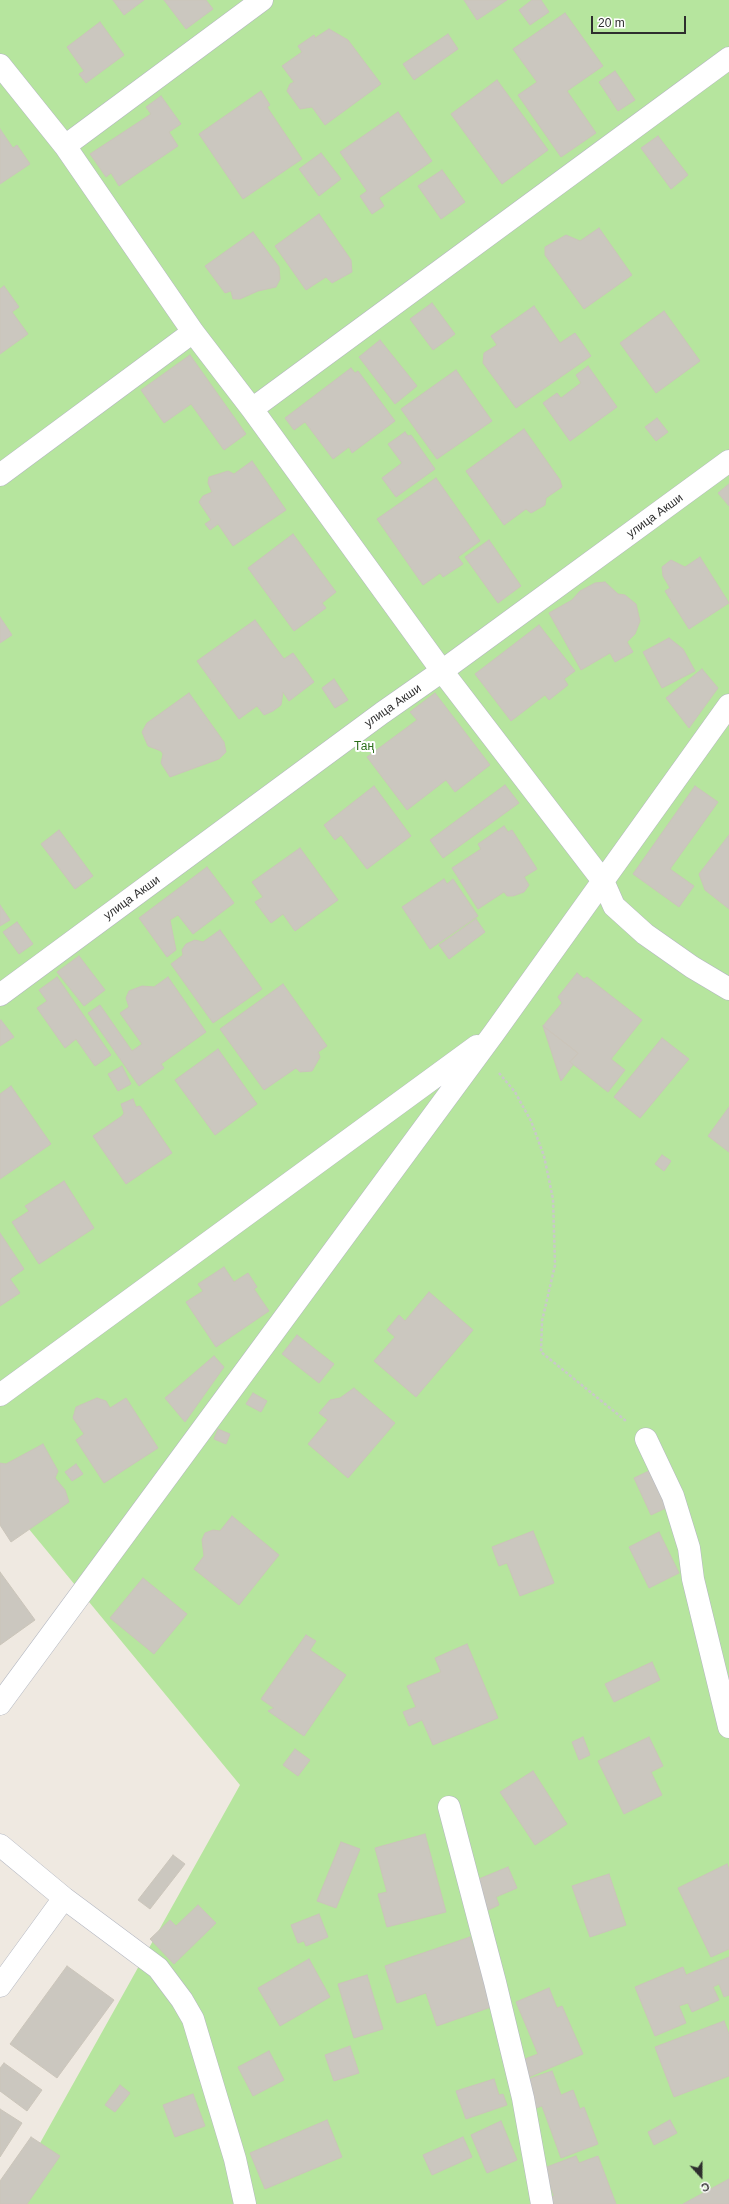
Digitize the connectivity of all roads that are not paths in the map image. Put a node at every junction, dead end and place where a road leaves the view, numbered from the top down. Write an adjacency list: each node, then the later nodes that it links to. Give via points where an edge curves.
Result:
1 (262, 0): 4 (street)
2 (729, 58): 6 (street)
3 (0, 65): 4 (street)
4 (65, 146): 5 (street)
5 (193, 332): 6 (street); 8 (street)
6 (252, 409): 9 (street)
7 (729, 461): 9 (street, улица Акши)
8 (0, 476)
9 (442, 671): 11 (street); 13 (street, улица Акши)
10 (729, 705): 11 (street)
11 (603, 881): 12 (street, via 614,906 645,934); 14 (street)
12 (729, 989)
13 (0, 995)
14 (494, 1033): 15 (street); 17 (street)
15 (0, 1395)
16 (646, 1439): 18 (street, via 673,1496 689,1548 693,1579)
17 (0, 1704)
18 (729, 1727)
19 (450, 1807): 24 (street, via 521,2090)
20 (0, 1845): 21 (street)
21 (64, 1898): 22 (street); 23 (street, via 158,1968 182,2000 193,2020 235,2159)
22 (0, 1986)
23 (245, 2204)
24 (542, 2204)

